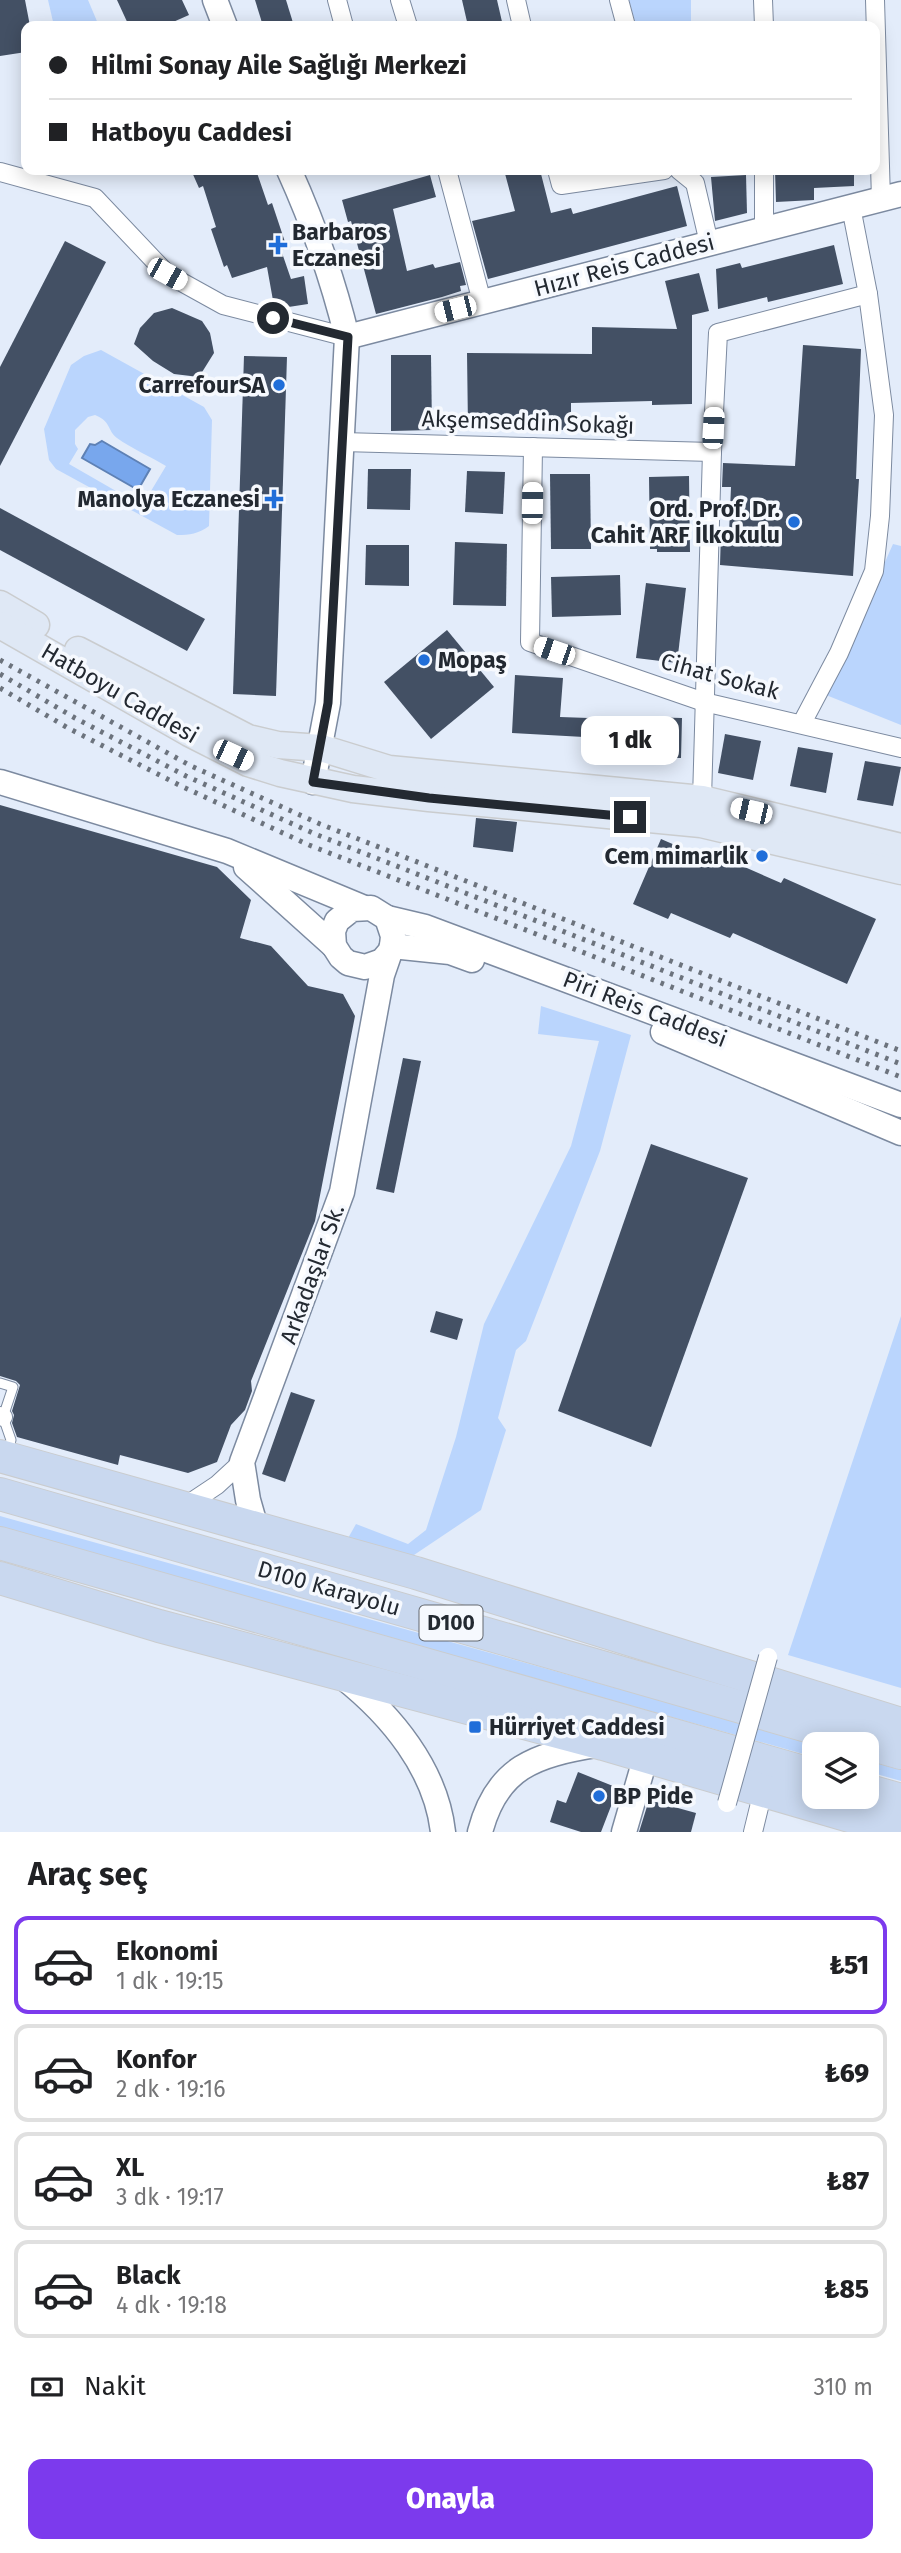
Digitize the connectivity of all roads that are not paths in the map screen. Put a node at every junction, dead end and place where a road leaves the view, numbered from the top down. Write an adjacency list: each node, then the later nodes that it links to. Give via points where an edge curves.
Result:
1 (215, 0): 8 (street)
2 (337, 0): 9 (street)
3 (401, 0): 10 (street)
4 (516, 0): 11 (street)
5 (619, 0): 12 (street)
6 (764, 0): 13 (street)
7 (875, 0): 14 (street)
8 (223, 21)
9 (343, 21)
10 (407, 21)
11 (522, 21)
12 (625, 21)
13 (764, 21)
14 (877, 21)
15 (880, 61): 23 (street)
16 (0, 172): 29 (street, via 95,198 167,274 223,305)
17 (291, 175): 29 (street)
18 (448, 175): 28 (street)
19 (558, 175): 20 (street, via 561,185)
20 (630, 175)
21 (685, 175): 26 (street, via 695,183)
22 (764, 175): 25 (street)
23 (891, 196): 24 (street, Hızır Reis Caddesi)
24 (851, 206): 25 (street, Hızır Reis Caddesi); 27 (street)
25 (764, 229): 26 (street, Hızır Reis Caddesi)
26 (709, 243): 28 (street, Hızır Reis Caddesi)
27 (868, 294): 32 (street, via 718,333); 36 (street, via 884,415 874,571)
28 (482, 302): 29 (street, Hızır Reis Caddesi)
29 (348, 337): 30 (street)
30 (342, 442): 31 (street, Akşemseddin Sokağı); 37 (street, via 328,703)
31 (533, 447): 32 (street, Akşemseddin Sokağı); 35 (street, Cihat Sokak, via 530,642)
32 (712, 452): 35 (street)
33 (0, 604): 37 (main road, Hatboyu Caddesi, via 86,655 248,738)
34 (0, 625): 40 (main road, Hatboyu Caddesi, via 217,748 248,763)
35 (704, 702): 36 (street, Cihat Sokak); 41 (street)
36 (802, 723): 38 (street, Cihat Sokak)
37 (321, 748): 40 (street); 41 (main road, Hatboyu Caddesi, via 389,769)
38 (901, 748)
39 (0, 782): 43 (street)
40 (313, 782): 44 (main road, Hatboyu Caddesi, via 701,824)
41 (702, 799): 42 (main road, Hatboyu Caddesi)
42 (901, 847)
43 (227, 851): 45 (street); 48 (street)
44 (901, 872)
45 (362, 906): 46 (street); 48 (street, via 337,921 333,931)
46 (387, 918): 47 (street, via 393,936); 50 (street, Piri Reis Caddesi, via 425,927)
47 (390, 950): 48 (street, via 382,961 365,967 348,963); 49 (street, Arkadaşlar Sk.); 51 (street, Piri Reis Caddesi, via 463,956 611,1011)
48 (337, 952): 49 (street)
49 (375, 1014): 55 (street, Arkadaşlar Sk., via 342,1192)
50 (901, 1105)
51 (901, 1133)
52 (0, 1383): 53 (lane, via 13,1387)
53 (1, 1417): 54 (lane, via 11,1440)
54 (3, 1456): 57 (highway)
55 (242, 1462): 57 (street); 58 (street, Arkadaşlar Sk.)
56 (0, 1494): 65 (highway, D100 Karayolu / D100)
57 (184, 1507): 58 (highway)
58 (256, 1528): 63 (highway)
59 (0, 1543): 67 (highway, D100 Karayolu / D100)
60 (0, 1578): 62 (highway, via 159,1626)
61 (768, 1657): 71 (street, bridge)
62 (337, 1672): 64 (highway); 73 (street, via 363,1692 411,1749 432,1788)
63 (895, 1718)
64 (603, 1744): 66 (highway); 74 (street, via 558,1751 526,1764 491,1801)
65 (901, 1753)
66 (646, 1756): 68 (highway); 75 (street)
67 (802, 1772)
68 (763, 1791): 72 (highway); 76 (street)
69 (879, 1794): 70 (highway)
70 (901, 1800)
71 (726, 1803)
72 (901, 1831)
73 (443, 1832)
74 (480, 1832)
75 (624, 1832)
76 (753, 1832)

